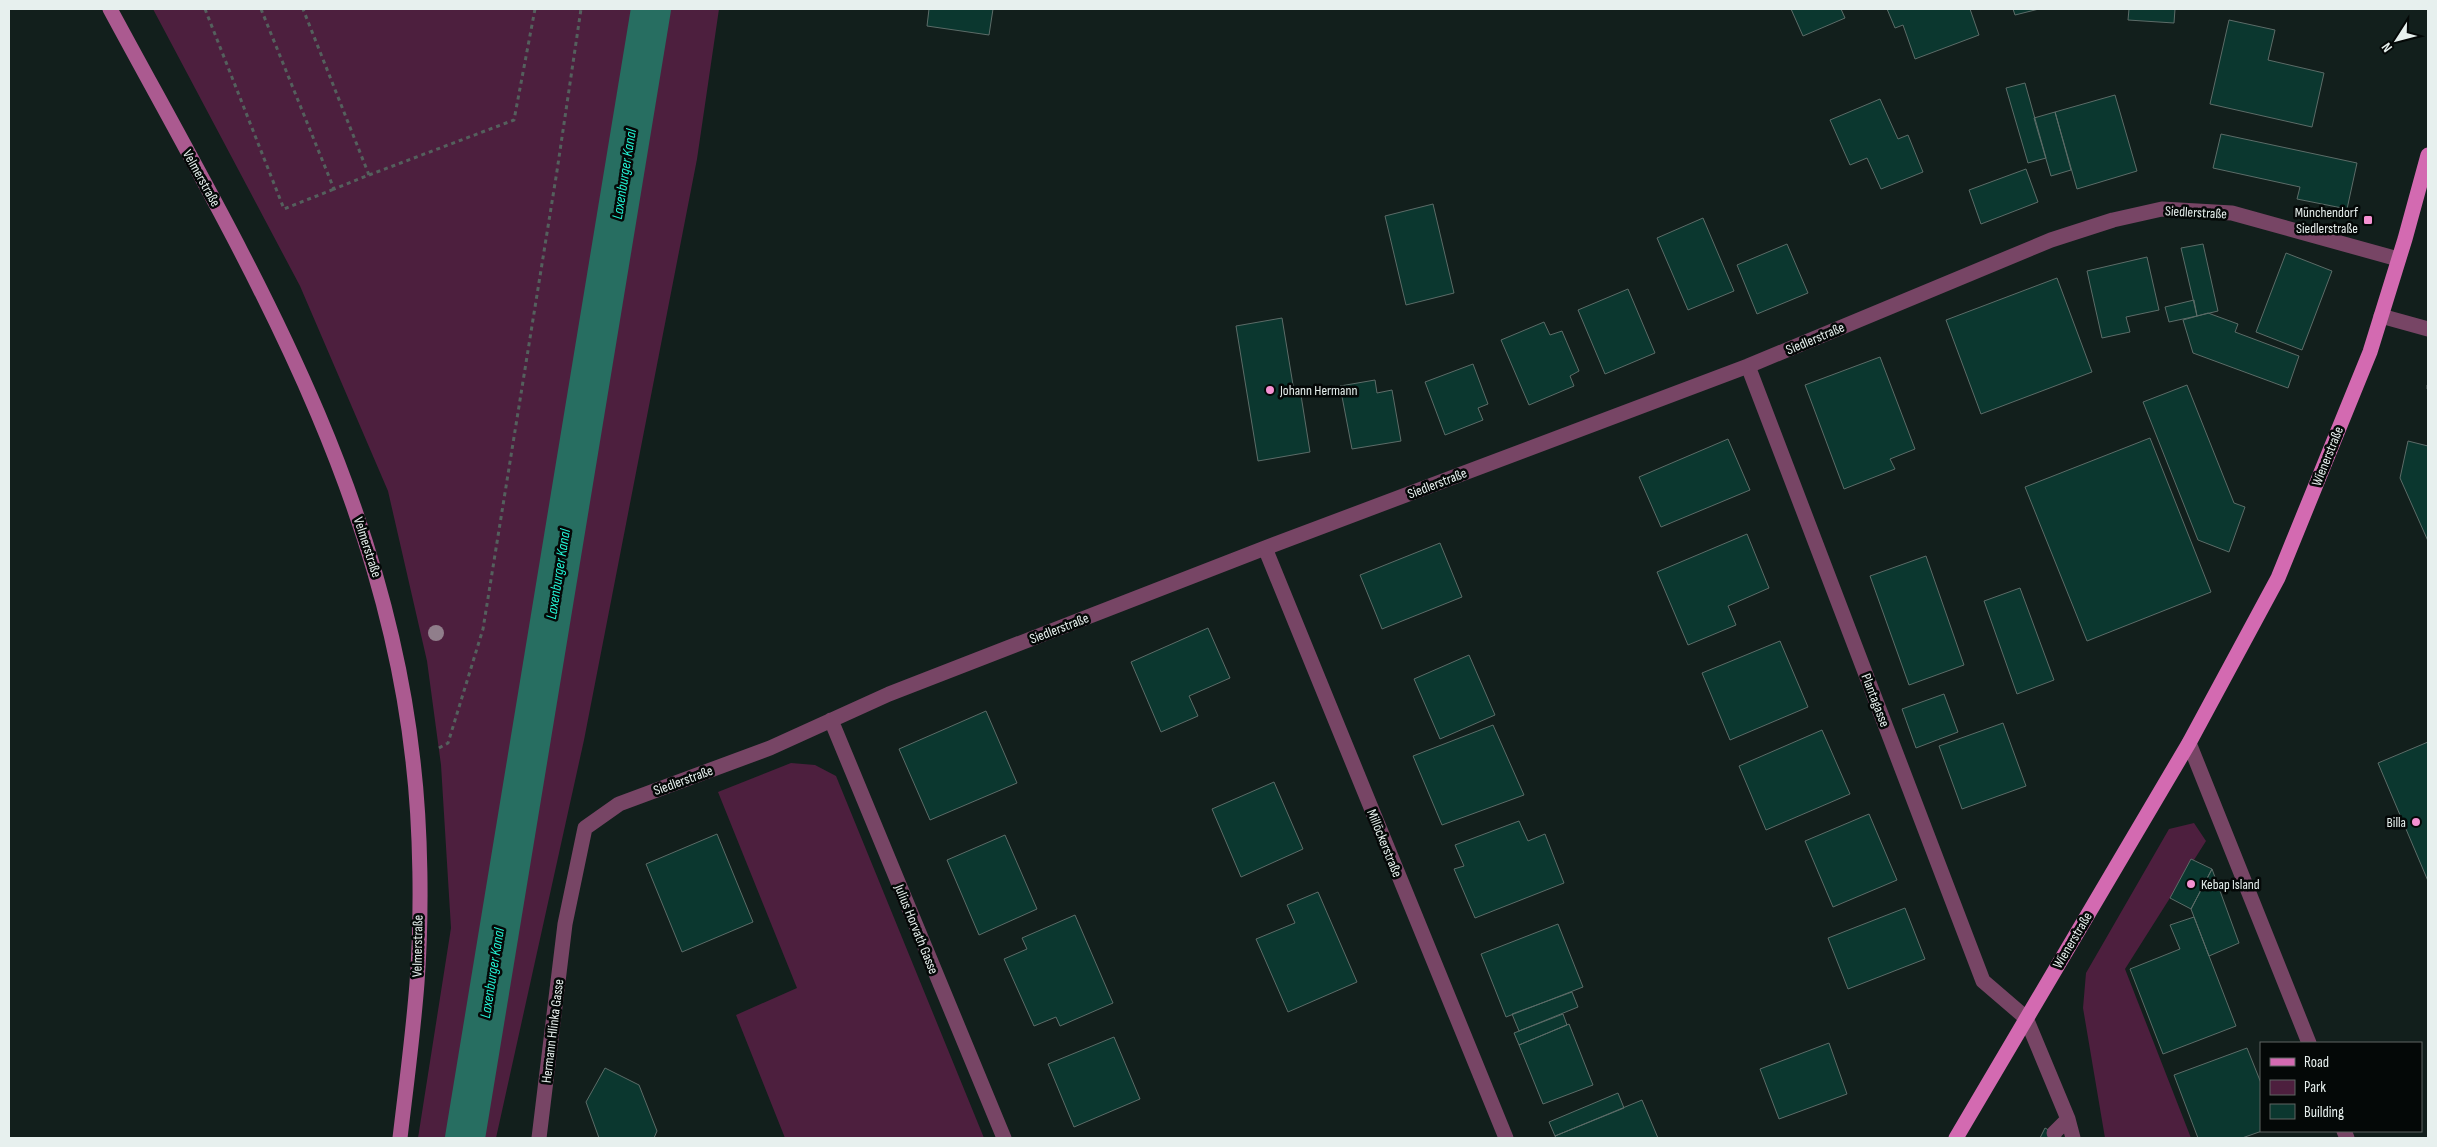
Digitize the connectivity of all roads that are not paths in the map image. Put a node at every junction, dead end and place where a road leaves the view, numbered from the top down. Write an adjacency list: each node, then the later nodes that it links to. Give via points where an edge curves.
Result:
1 (110, 9): 15 (street, Velmerstraße, via 258,281 308,386 343,472 380,584 401,674 414,762 419,866 417,982)
2 (2428, 154): 3 (main road, Wienerstraße)
3 (2398, 260): 4 (main road, Wienerstraße); 6 (street, Siedlerstraße, via 2232,213 2162,209 2113,220 2051,240)
4 (2381, 316): 5 (street); 9 (main road, Wienerstraße, via 2370,352 2278,578)
5 (2428, 329)
6 (1748, 366): 7 (street, Siedlerstraße); 11 (street, Plantagasse, via 1983,981)
7 (1265, 548): 8 (street, Siedlerstraße, via 889,694); 18 (street, Millöckerstraße)
8 (831, 720): 10 (street, Siedlerstraße, via 770,748 619,804 585,828); 17 (street, Julius Horvath Gasse)
9 (2189, 743): 11 (main road, Wienerstraße); 12 (street)
10 (565, 924): 16 (street, Hermann Hlinka Gasse)
11 (2026, 1018): 13 (street); 19 (main road, Wienerstraße)
12 (2309, 1042)
13 (2068, 1119): 14 (street); 20 (street)
14 (2054, 1133)
15 (400, 1138)
16 (539, 1138)
17 (1004, 1138)
18 (1506, 1138)
19 (1956, 1138)
20 (2073, 1138)

